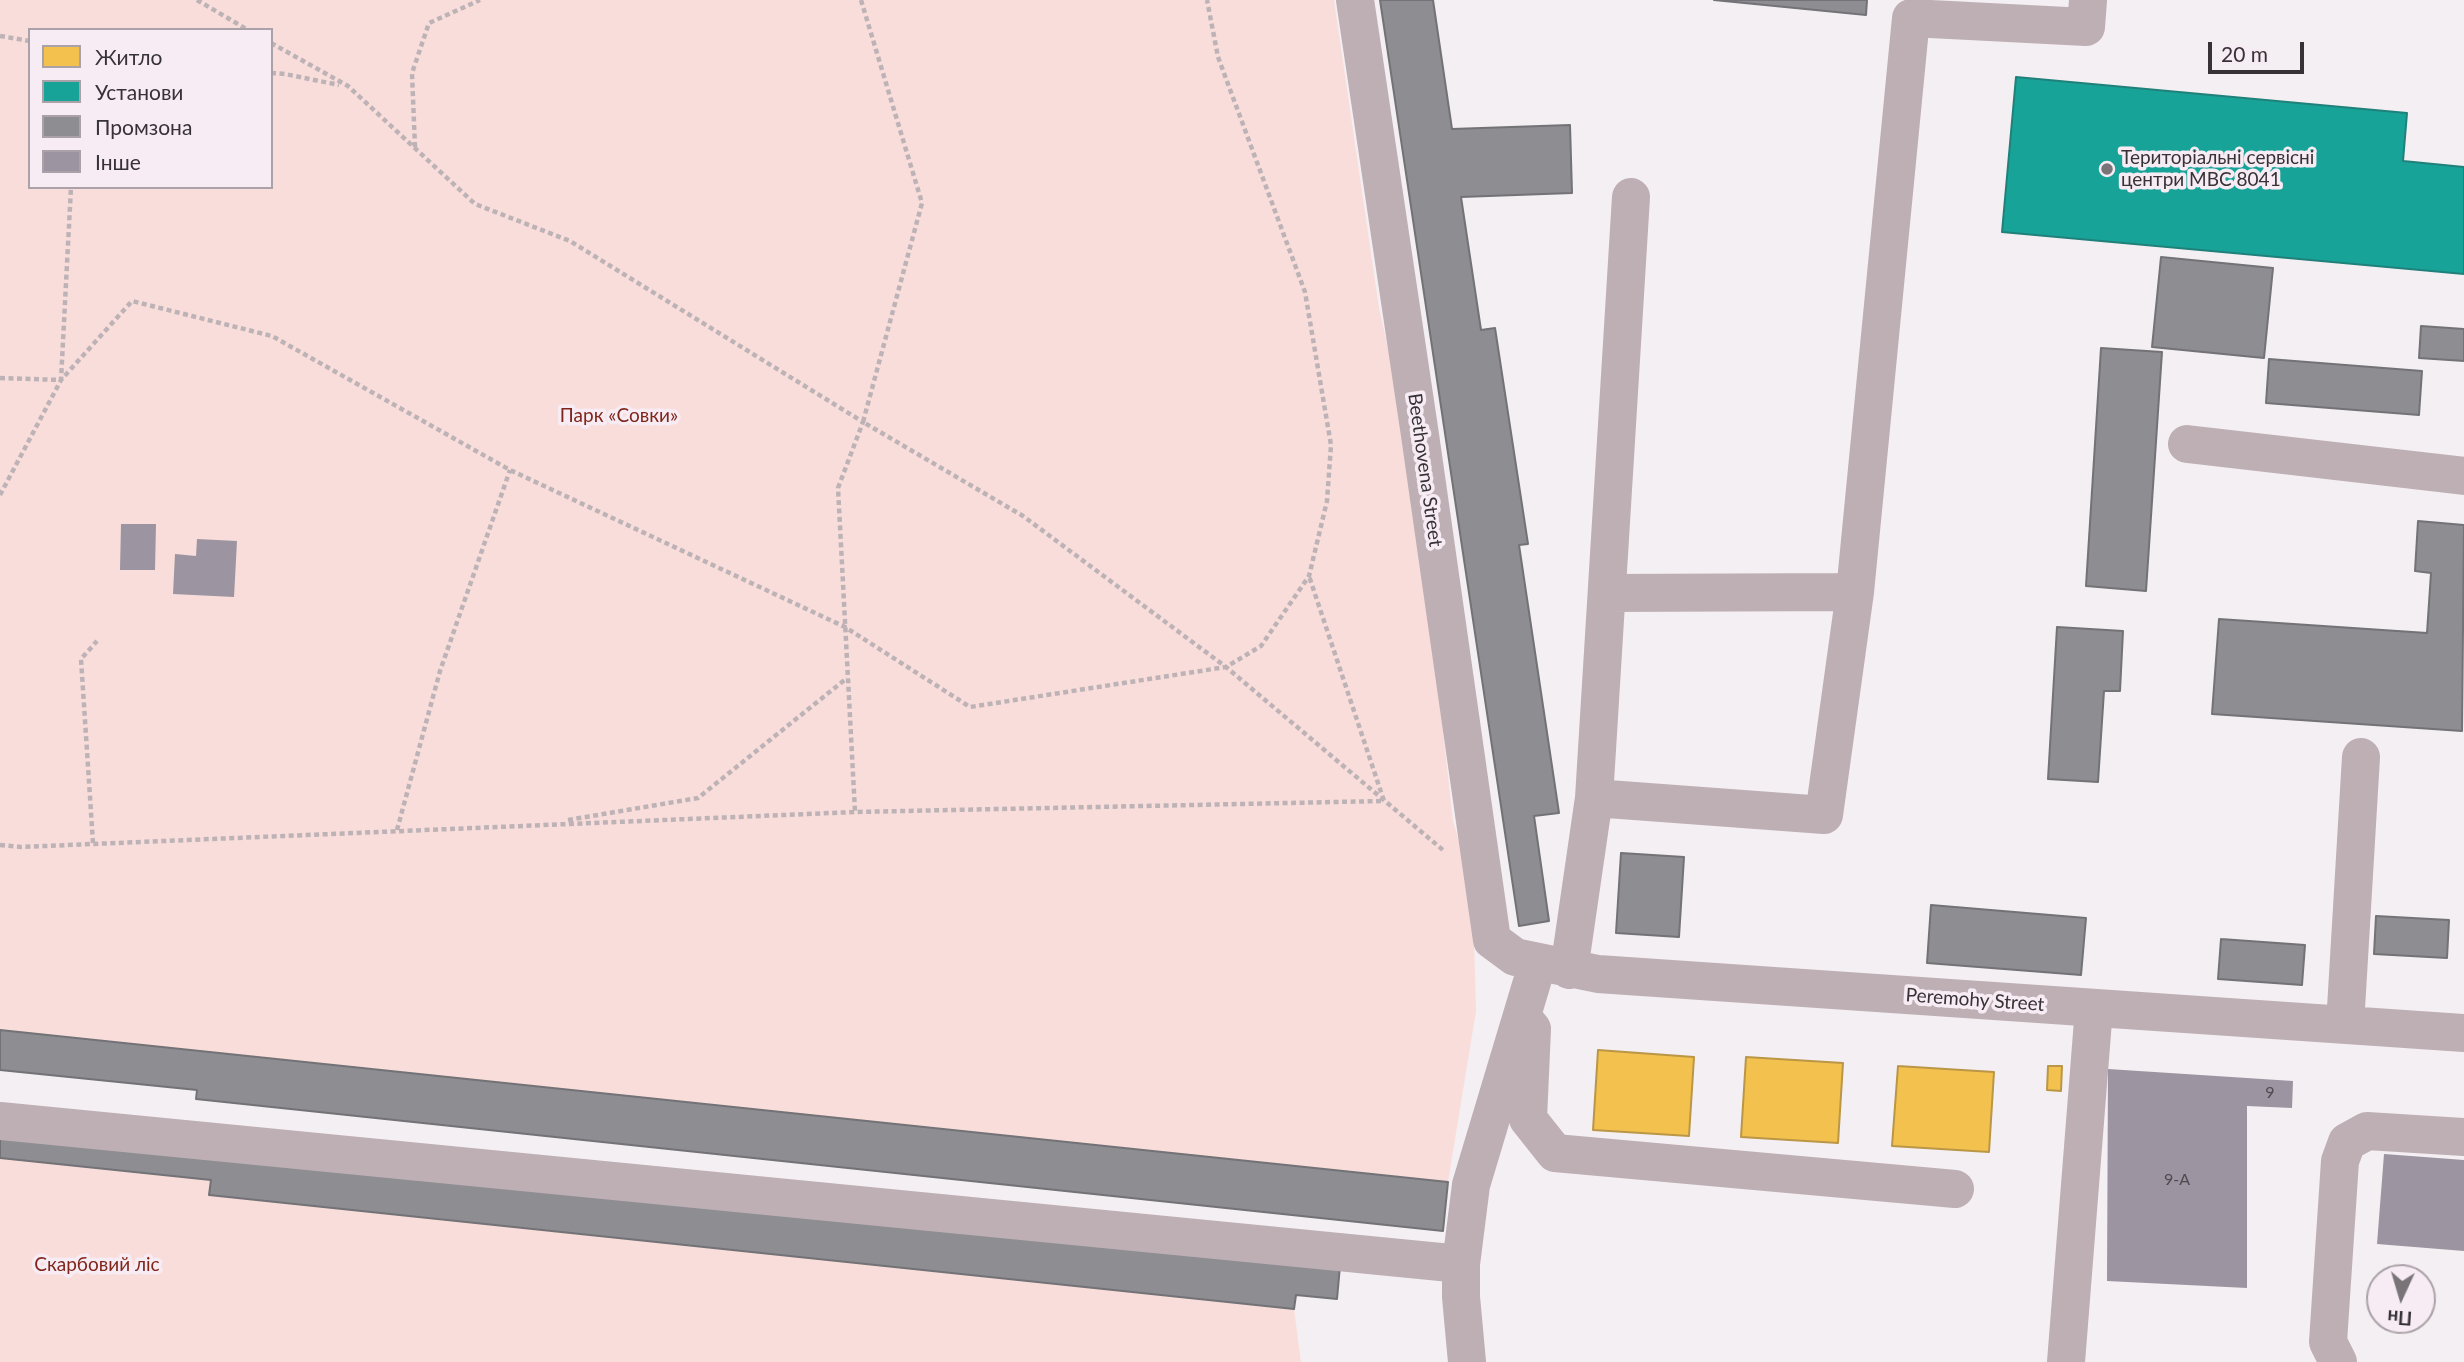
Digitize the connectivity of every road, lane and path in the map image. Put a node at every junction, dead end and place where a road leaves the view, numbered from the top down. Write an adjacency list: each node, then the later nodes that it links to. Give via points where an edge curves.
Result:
1 (197, 0): 7 (path)
2 (480, 0): 13 (path, via 429,23 412,73)
3 (861, 0): 18 (path, via 922,203)
4 (1207, 0): 23 (path, via 1218,57 1305,292 1331,445 1327,501)
5 (1355, 0): 39 (street, Beethovena Street)
6 (2088, 0): 24 (street, via 2086,27 1911,18)
7 (245, 28)
8 (0, 36): 9 (path)
9 (28, 41)
10 (273, 44): 12 (path)
11 (273, 73): 12 (path)
12 (345, 86): 13 (path)
13 (415, 148): 18 (path, via 475,204 570,241)
14 (71, 189): 17 (path)
15 (1631, 197): 25 (street)
16 (0, 378): 17 (path)
17 (61, 380): 20 (path, via 132,301 272,336); 22 (path)
18 (863, 422): 26 (path, via 838,488); 28 (path, via 1023,516)
19 (2187, 444): 21 (street)
20 (510, 470): 26 (path); 35 (path, via 440,671)
21 (2464, 476)
22 (0, 495)
23 (1309, 576): 28 (path, via 1261,646); 32 (path)
24 (1855, 592): 25 (street); 31 (street, via 1824,815)
25 (1607, 593): 31 (street)
26 (845, 627): 28 (path, via 970,708); 29 (path)
27 (97, 641): 36 (path, via 81,659)
28 (1226, 667): 32 (path)
29 (848, 678): 33 (path); 34 (path, via 698,799)
30 (2361, 757): 43 (street)
31 (1594, 797): 40 (street)
32 (1384, 801): 33 (path); 38 (path)
33 (855, 812): 34 (path)
34 (547, 823): 35 (path)
35 (397, 830): 36 (path)
36 (93, 843): 37 (path)
37 (0, 845)
38 (1446, 852)
39 (1492, 940): 40 (street, Peremohy Street, via 1515,957)
40 (1554, 966): 41 (street, Peremohy Street, via 1598,974); 42 (street)
41 (2094, 1008): 43 (street, Peremohy Street); 50 (street)
42 (1522, 1017): 47 (street, via 1532,1029 1528,1119 1555,1153); 48 (street, via 1471,1185)
43 (2345, 1025): 44 (street, Peremohy Street)
44 (2464, 1033)
45 (0, 1121): 48 (street)
46 (2464, 1137): 51 (street, via 2367,1131 2347,1142 2340,1161 2328,1342)
47 (1955, 1189)
48 (1461, 1264): 49 (street)
49 (1467, 1362)
50 (2067, 1362)
51 (2338, 1362)

